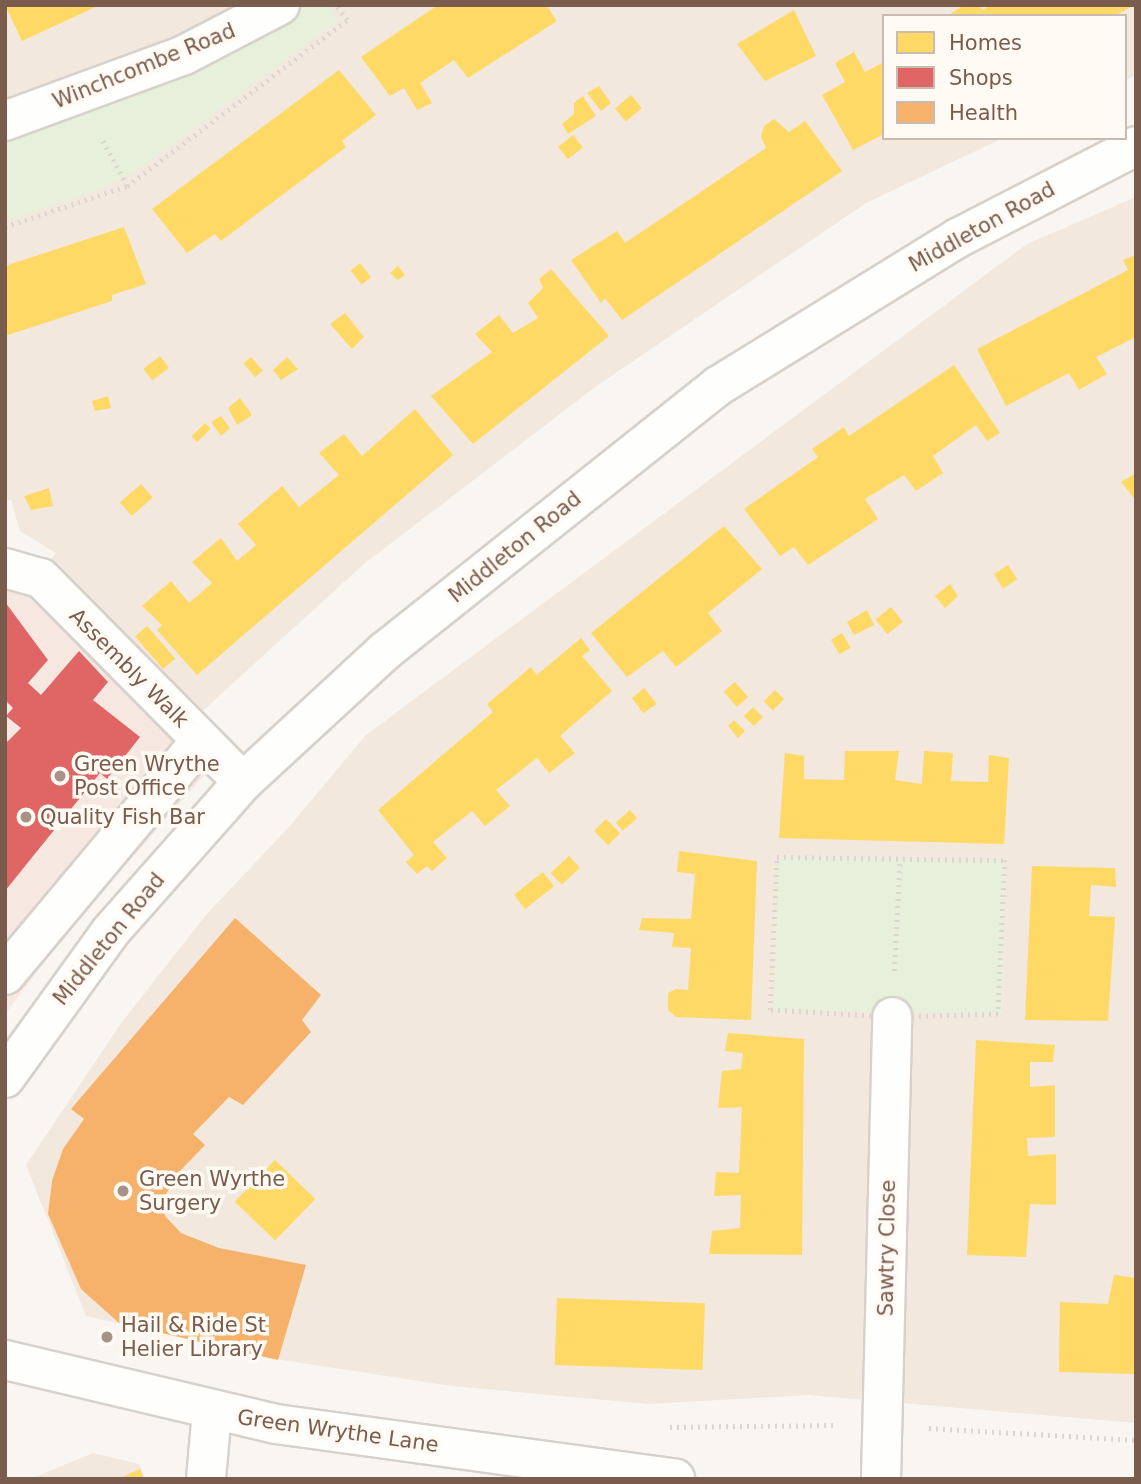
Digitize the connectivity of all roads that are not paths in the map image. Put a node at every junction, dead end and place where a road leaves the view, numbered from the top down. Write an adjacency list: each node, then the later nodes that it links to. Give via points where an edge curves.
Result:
1 (280, 5): 2 (street, Winchcombe Road, via 184,55)
2 (5, 121)
3 (1136, 146): 6 (street, Middleton Road, via 958,238 718,386 384,651)
4 (5, 568): 5 (street, Assembly Walk, via 41,578)
5 (201, 741): 6 (street, Assembly Walk); 7 (street)
6 (243, 782): 9 (street, Middleton Road, via 111,931)
7 (5, 975)
8 (893, 1011): 14 (street, Sawtry Close)
9 (5, 1079)
10 (5, 1360): 11 (street, Green Wrythe Lane)
11 (212, 1412): 12 (street); 13 (street, Green Wrythe Lane)
12 (206, 1479)
13 (675, 1479)
14 (881, 1479)

